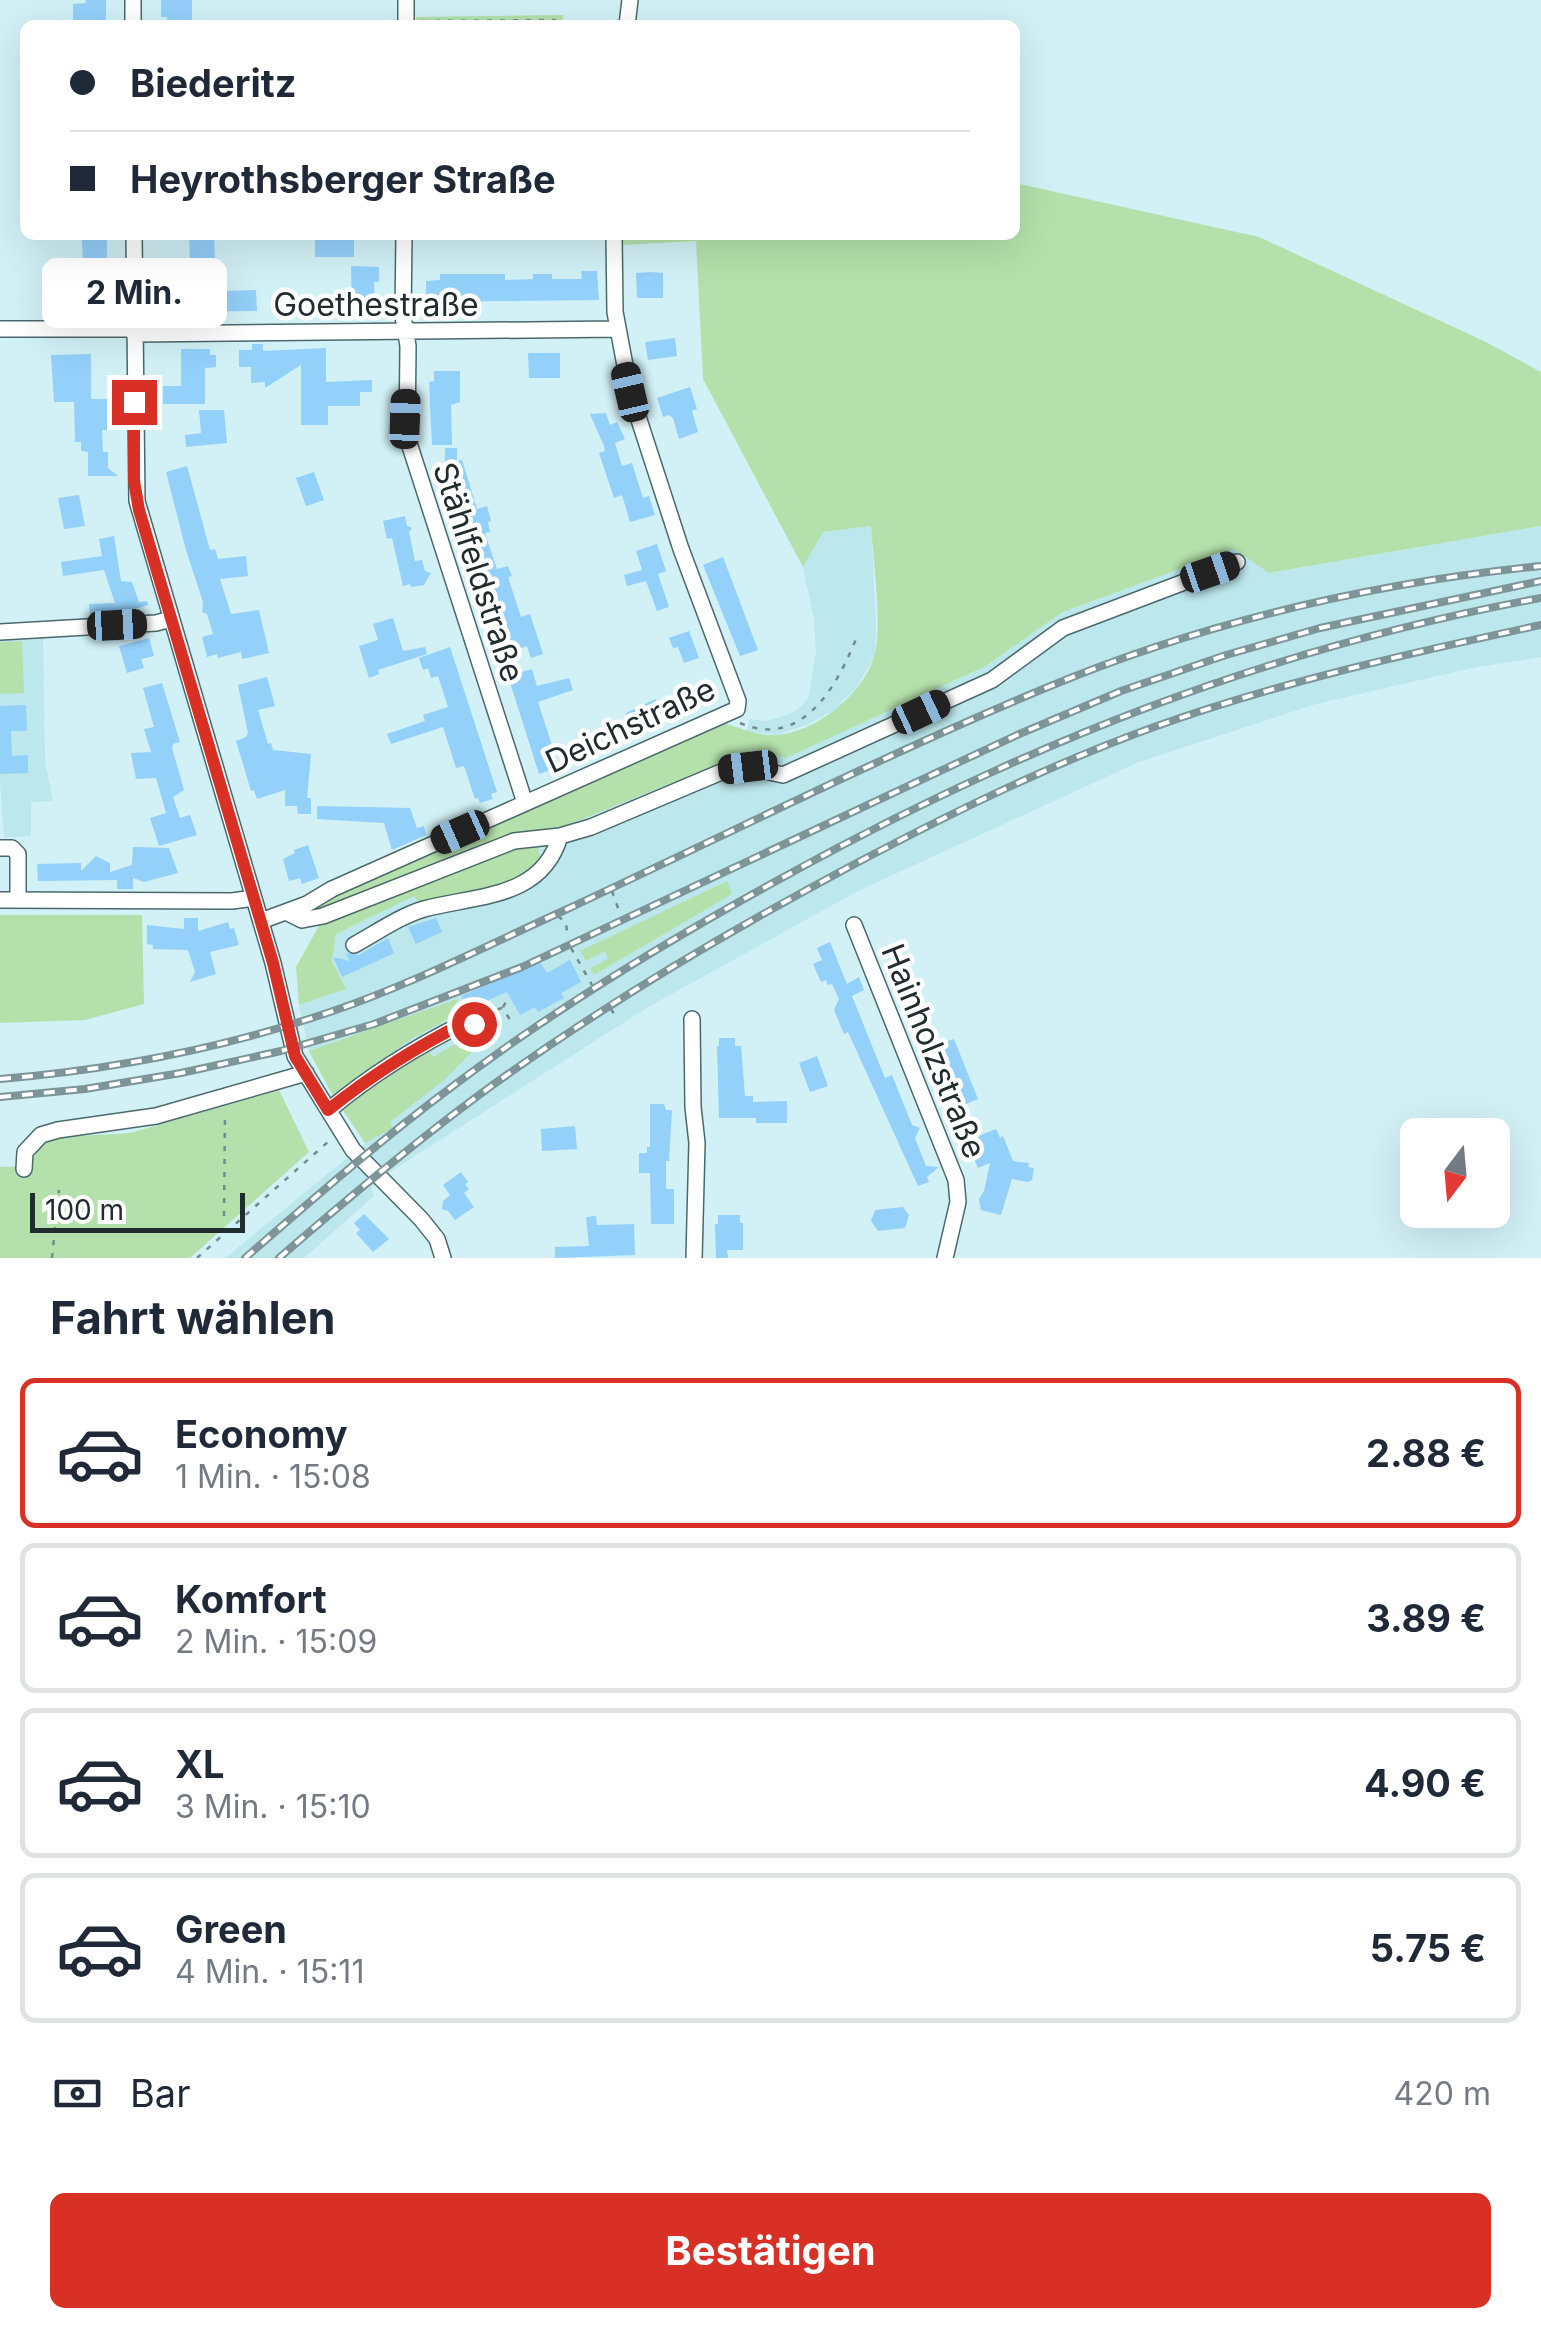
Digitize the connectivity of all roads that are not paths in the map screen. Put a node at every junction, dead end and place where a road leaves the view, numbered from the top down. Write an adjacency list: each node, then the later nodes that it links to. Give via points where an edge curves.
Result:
1 (134, 240): 6 (street)
2 (404, 240): 7 (street, Stählfeldstraße)
3 (614, 240): 4 (street, Deichstraße)
4 (618, 329): 7 (street, Goethestraße); 11 (street, Deichstraße, via 630,392 737,709)
5 (0, 330): 6 (street, Goethestraße)
6 (134, 331): 7 (street, Goethestraße); 9 (street, via 135,491)
7 (407, 332): 11 (street, Stählfeldstraße, via 407,436)
8 (1237, 562): 12 (street, via 1063,628 992,680 784,775 726,770)
9 (171, 618): 10 (street); 14 (street)
10 (0, 632)
11 (525, 803): 17 (street, Deichstraße)
12 (560, 836): 17 (street, via 501,846 323,916 302,920); 20 (street, via 548,865 532,880 420,910)
13 (0, 848): 16 (street, via 18,854)
14 (254, 898): 16 (street); 18 (street)
15 (0, 900): 16 (street)
16 (18, 900)
17 (286, 912): 18 (street, Deichstraße)
18 (261, 921): 23 (street, via 295,1056)
19 (854, 924): 28 (street, Hainholzstraße, via 956,1180 958,1202)
20 (354, 945)
21 (692, 1019): 27 (street)
22 (472, 1022): 24 (street, via 366,1078)
23 (306, 1073): 24 (street); 25 (street, via 156,1116 41,1135 26,1152)
24 (328, 1110): 26 (street, via 368,1169 436,1239)
25 (24, 1169)
26 (443, 1258)
27 (694, 1258)
28 (945, 1258)

